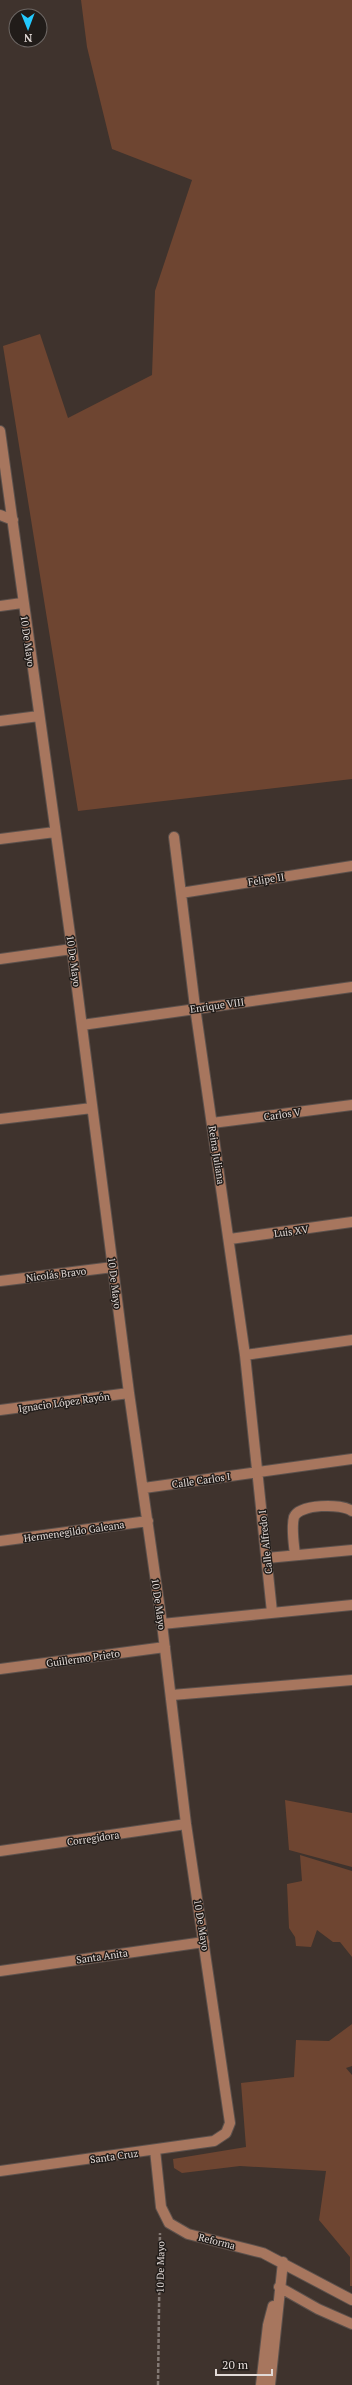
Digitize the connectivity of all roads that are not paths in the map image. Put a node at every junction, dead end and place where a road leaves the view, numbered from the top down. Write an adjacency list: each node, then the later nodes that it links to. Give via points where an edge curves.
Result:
1 (0, 431): 2 (street, 10 De Mayo)
2 (4, 492): 4 (street, 10 De Mayo)
3 (0, 515): 4 (street)
4 (12, 520): 5 (street, 10 De Mayo)
5 (22, 603): 6 (street); 7 (street, 10 De Mayo)
6 (0, 606)
7 (39, 716): 8 (street); 9 (street, 10 De Mayo)
8 (0, 721)
9 (55, 832): 11 (street); 14 (street, 10 De Mayo)
10 (174, 837): 13 (street, Reina Juliana)
11 (0, 839)
12 (352, 866): 13 (street, Felipe II)
13 (181, 893): 17 (street, Reina Juliana)
14 (72, 949): 15 (street); 18 (street, 10 De Mayo)
15 (0, 959)
16 (352, 987): 17 (street, Enrique VIII)
17 (195, 1007): 18 (street, Enrique VIII); 22 (street, Reina Juliana)
18 (82, 1025): 20 (street, 10 De Mayo)
19 (352, 1105): 22 (street, Carlos V)
20 (92, 1108): 21 (street); 25 (street, 10 De Mayo)
21 (0, 1119)
22 (212, 1123): 24 (street, Reina Juliana)
23 (352, 1222): 24 (street, Luis XV)
24 (230, 1239): 28 (street, Reina Juliana)
25 (113, 1266): 26 (street, Nicolás Bravo); 29 (street, 10 De Mayo)
26 (0, 1281)
27 (352, 1340): 28 (street)
28 (245, 1355): 32 (street, Reina Juliana)
29 (129, 1393): 30 (street, Ignacio López Rayón); 33 (street, 10 De Mayo)
30 (0, 1410)
31 (352, 1459): 32 (street, Calle Carlos I)
32 (258, 1473): 33 (street, Calle Carlos I); 39 (street, Calle Alfredo I)
33 (144, 1488): 35 (street, 10 De Mayo)
34 (352, 1510): 38 (street, via 339,1505 301,1510 295,1516 293,1524)
35 (148, 1521): 36 (street, Hermenegildo Galeana); 42 (street, 10 De Mayo)
36 (0, 1541)
37 (352, 1550): 38 (street)
38 (295, 1555): 39 (street)
39 (267, 1558): 41 (street, Calle Alfredo I)
40 (352, 1605): 41 (street)
41 (272, 1612): 42 (street)
42 (162, 1624): 43 (street, 10 De Mayo)
43 (165, 1647): 44 (street, Guillermo Prieto); 46 (street, 10 De Mayo)
44 (0, 1669)
45 (352, 1680): 46 (street)
46 (172, 1695): 47 (street, 10 De Mayo)
47 (186, 1824): 48 (street, Corregidora); 49 (street, 10 De Mayo)
48 (0, 1851)
49 (204, 1942): 50 (street, Santa Anita); 51 (street, 10 De Mayo, via 229,2104 230,2123)
50 (0, 1971)
51 (226, 2133): 52 (street, Santa Cruz, via 214,2141)
52 (155, 2150): 53 (street, Santa Cruz); 54 (street, Reforma, via 161,2207 169,2223 188,2234 263,2253)
53 (0, 2171)
54 (283, 2262): 55 (street); 56 (street, Reforma)
55 (279, 2287): 57 (street); 58 (street, via 268,2325); 59 (street)
56 (352, 2300)
57 (352, 2324)
58 (261, 2385)
59 (270, 2385)

